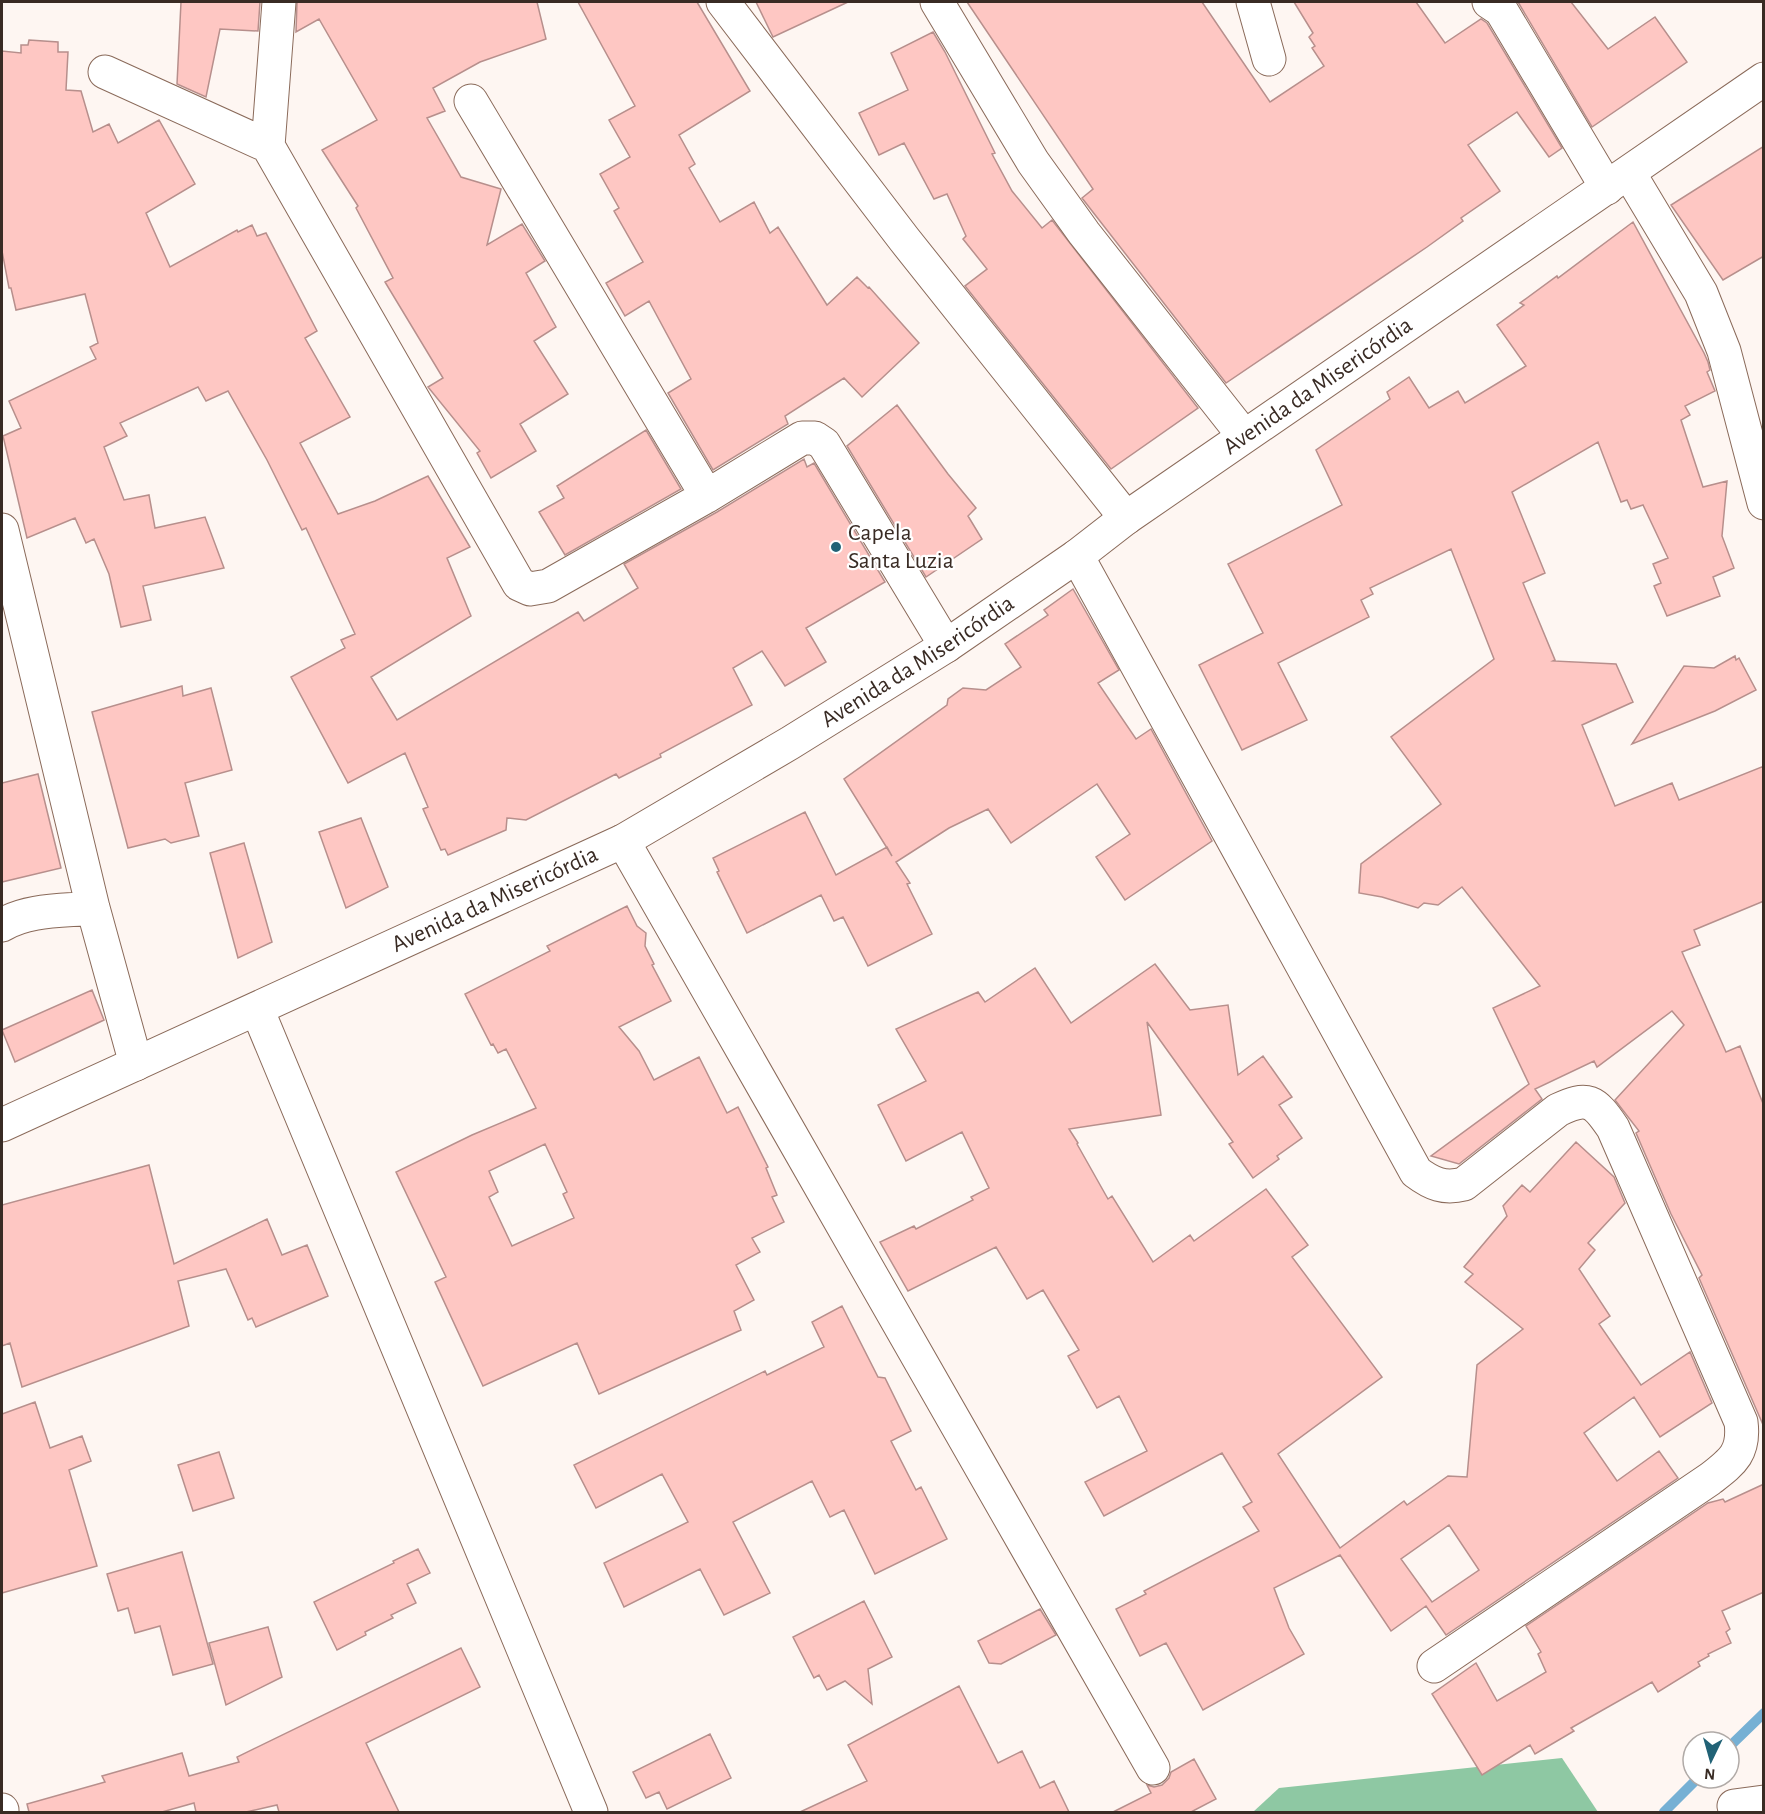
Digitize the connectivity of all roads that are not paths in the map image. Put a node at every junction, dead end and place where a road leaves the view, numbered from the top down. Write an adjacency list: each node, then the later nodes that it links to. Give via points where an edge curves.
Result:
1 (279, 2): 10 (street)
2 (723, 2): 15 (street, via 904,239)
3 (937, 2): 12 (street, via 1033,162)
4 (1253, 2): 6 (street)
5 (1489, 2): 11 (street, via 1501,10)
6 (1269, 59)
7 (105, 72): 10 (street)
8 (1764, 79): 11 (street, Avenida da Misericórdia)
9 (471, 101): 13 (street)
10 (268, 146): 13 (street, via 519,584 530,589 548,586)
11 (1618, 180): 12 (street, Avenida da Misericórdia); 14 (street, via 1701,293 1724,351)
12 (1244, 436): 15 (street, Avenida da Misericórdia)
13 (706, 496): 18 (street, via 802,438 815,438 824,444)
14 (1764, 503)
15 (1126, 518): 17 (street, Avenida da Misericórdia)
16 (2, 530): 20 (street)
17 (1077, 556): 18 (street, Avenida da Misericórdia); 25 (street, via 1416,1172 1442,1186 1464,1184 1558,1110 1575,1102 1596,1105 1613,1128 1741,1422 1743,1437 1730,1463)
18 (946, 646): 19 (street, Avenida da Misericórdia)
19 (623, 841): 22 (street, Avenida da Misericórdia); 26 (street)
20 (93, 908): 21 (street, via 12,918); 23 (street)
21 (2, 925)
22 (257, 1009): 23 (street, Avenida da Misericórdia); 27 (street)
23 (136, 1065): 24 (street, Avenida da Misericórdia)
24 (2, 1125)
25 (1434, 1666)
26 (1153, 1768)
27 (591, 1812)

